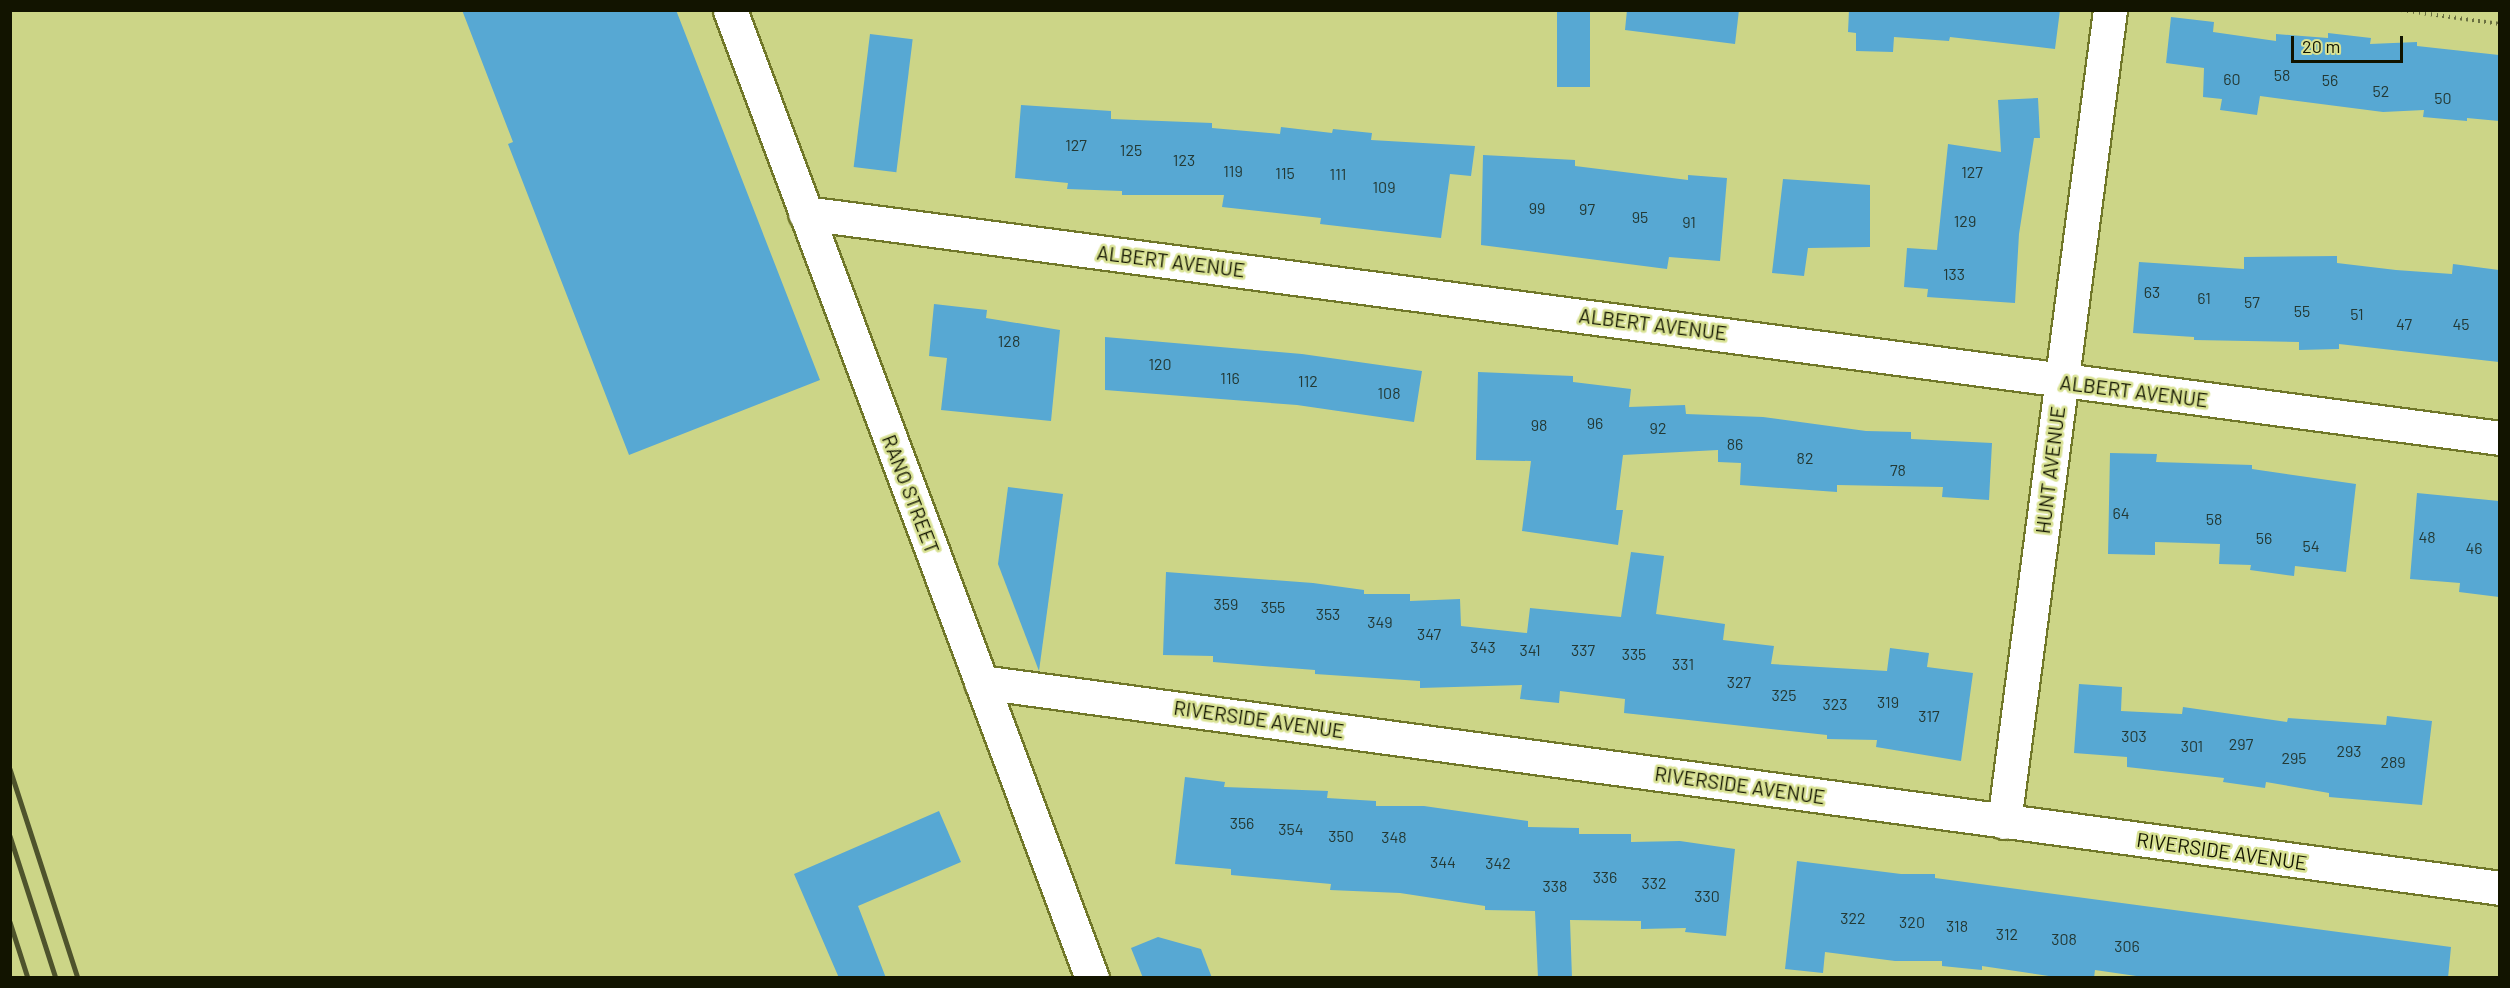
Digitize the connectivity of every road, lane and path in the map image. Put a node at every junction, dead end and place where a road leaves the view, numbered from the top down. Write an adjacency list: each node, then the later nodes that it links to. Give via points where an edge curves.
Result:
1 (730, 10): 5 (street, RANO STREET)
2 (2110, 10): 6 (street, HUNT AVENUE)
3 (2401, 10): 4 (path)
4 (2499, 24)
5 (805, 213): 6 (street, ALBERT AVENUE); 8 (street, RANO STREET)
6 (2061, 381): 7 (street, ALBERT AVENUE); 9 (street, HUNT AVENUE)
7 (2499, 438)
8 (981, 682): 9 (street, RIVERSIDE AVENUE); 11 (street, RANO STREET)
9 (2004, 822): 10 (street, RIVERSIDE AVENUE)
10 (2499, 888)
11 (1092, 978)

